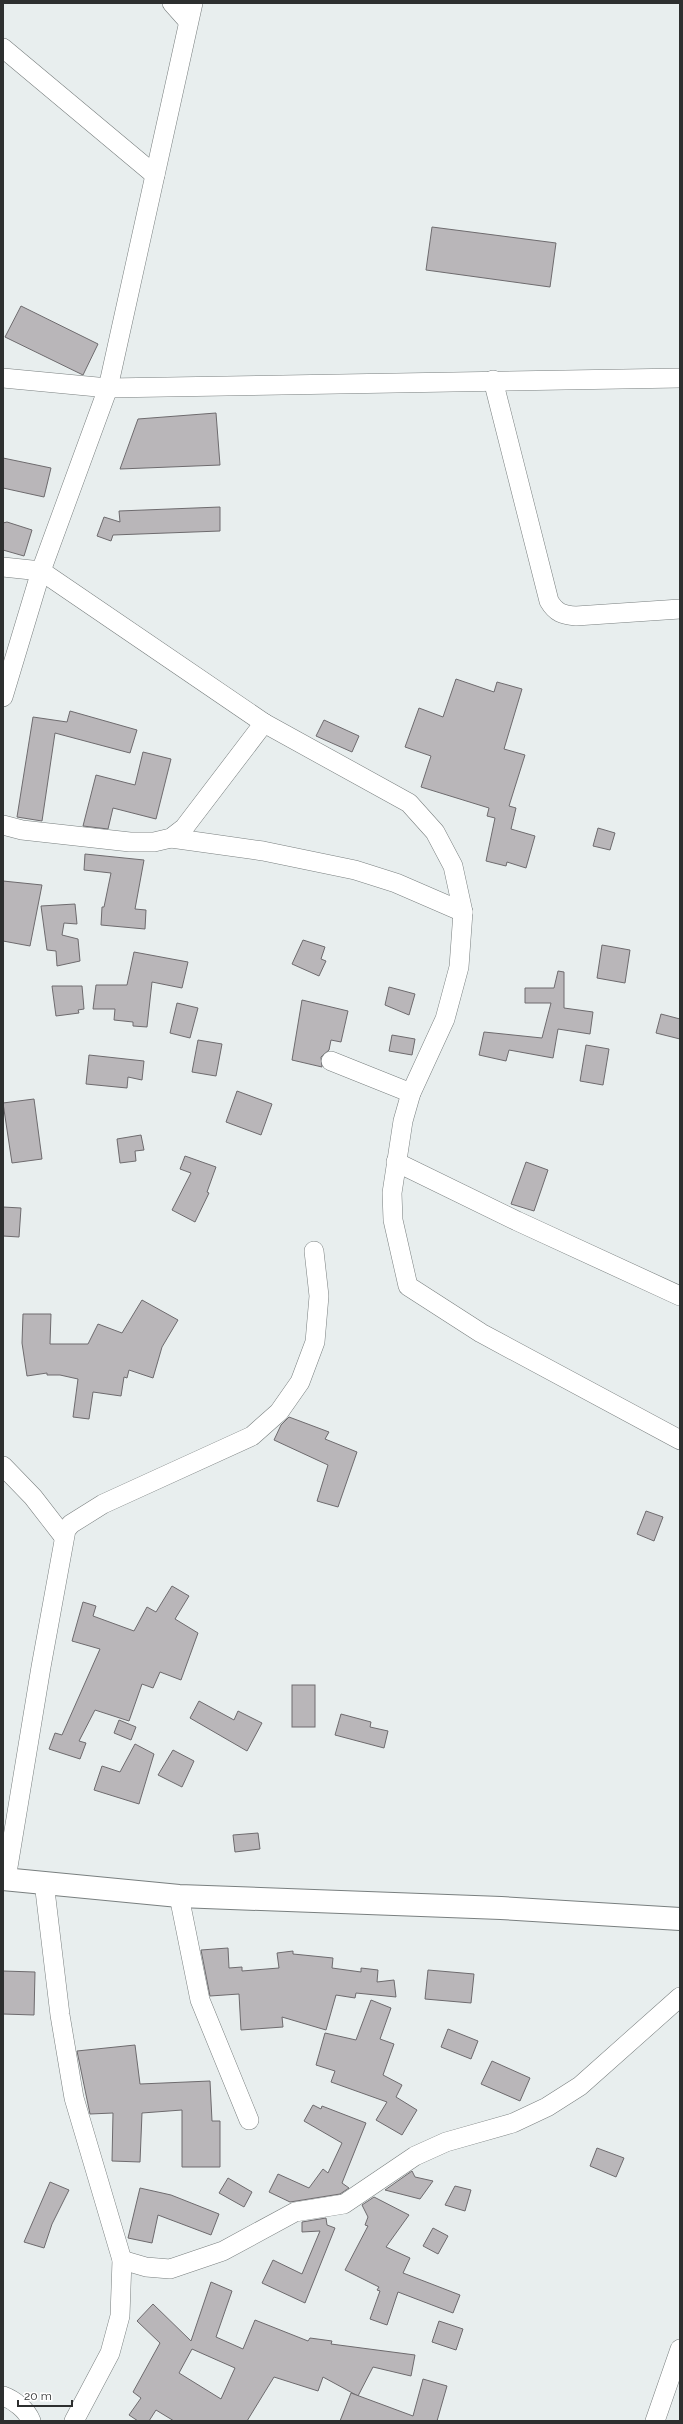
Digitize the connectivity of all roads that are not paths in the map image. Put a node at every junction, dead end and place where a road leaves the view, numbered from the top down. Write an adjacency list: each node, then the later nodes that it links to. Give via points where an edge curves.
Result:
1 (172, 3): 2 (street)
2 (190, 12): 4 (street)
3 (3, 48): 4 (street)
4 (156, 174): 8 (street)
5 (3, 378): 8 (street)
6 (680, 378): 7 (street)
7 (494, 380): 8 (street); 11 (street, via 549,601 554,609 563,615 576,616)
8 (108, 388): 10 (street)
9 (3, 567): 10 (street)
10 (41, 571): 12 (street); 13 (street)
11 (680, 609)
12 (3, 697)
13 (264, 723): 15 (street, via 184,828); 16 (street, via 409,803 435,832 453,866)
14 (3, 825): 15 (street, via 22,830 130,842 154,842)
15 (171, 838): 16 (street, via 263,851 355,870 396,883)
16 (463, 912): 18 (street, via 458,967 445,1019)
17 (331, 1061): 18 (street)
18 (412, 1093): 19 (street, via 403,1121)
19 (396, 1162): 21 (street); 22 (street, via 392,1193 393,1220 408,1286 488,1337)
20 (314, 1251): 24 (street, via 319,1296 315,1342 300,1382 279,1412 252,1436 103,1504 71,1524)
21 (680, 1296)
22 (680, 1440)
23 (3, 1466): 24 (street, via 33,1497)
24 (64, 1537): 25 (street)
25 (5, 1879): 26 (street)
26 (44, 1882): 27 (street); 31 (street, via 60,2015 74,2098)
27 (179, 1896): 28 (street, via 501,1908); 30 (street, via 200,2000)
28 (680, 1919)
29 (680, 1997): 31 (street, via 580,2086 547,2107 513,2123 446,2142 415,2156 344,2204 295,2212 223,2251 170,2269 146,2267)
30 (249, 2120)
31 (122, 2260): 35 (street, via 120,2316 110,2353)
32 (680, 2349): 36 (street)
33 (3, 2396): 34 (street, via 23,2409)
34 (31, 2421)
35 (74, 2421)
36 (655, 2421)

